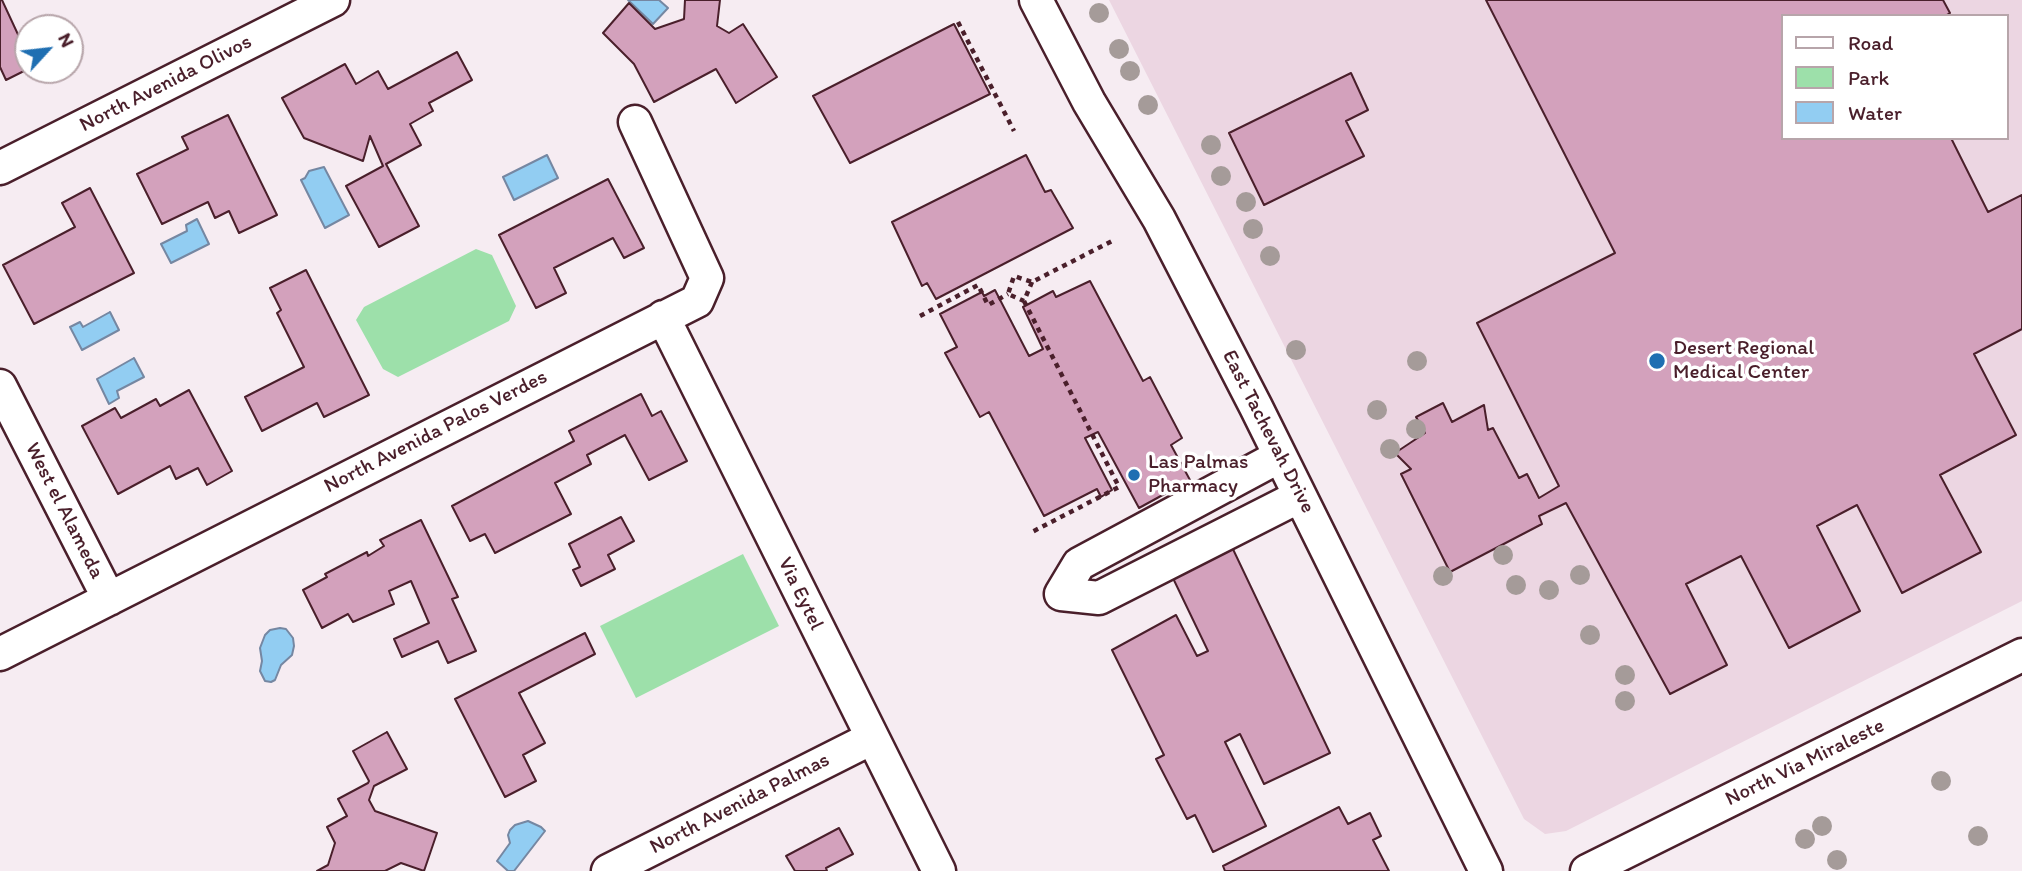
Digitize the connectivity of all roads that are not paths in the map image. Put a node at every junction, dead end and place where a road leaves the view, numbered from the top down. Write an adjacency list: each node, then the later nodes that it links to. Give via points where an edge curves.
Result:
1 (333, 0): 4 (street, North Avenida Olivos)
2 (1036, 0): 7 (street, East Tachevah Drive, via 1089,102 1159,219)
3 (635, 122): 5 (street, North Avenida Palos Verdes, via 707,278 697,301)
4 (0, 168)
5 (663, 317): 9 (street, North Avenida Palos Verdes); 12 (street, Via Eytel)
6 (0, 386): 9 (street, West el Alameda)
7 (1280, 456): 8 (street, East Tachevah Drive); 8 (street, via 1079,564 1061,594 1099,598)
8 (1300, 496): 15 (street, East Tachevah Drive)
9 (109, 599): 10 (street, North Avenida Palos Verdes)
10 (0, 654)
11 (2022, 655): 16 (street, North Via Miraleste)
12 (872, 737): 13 (street, North Avenida Palmas); 14 (street, Via Eytel)
13 (608, 871)
14 (939, 871)
15 (1486, 871)
16 (1587, 871)

